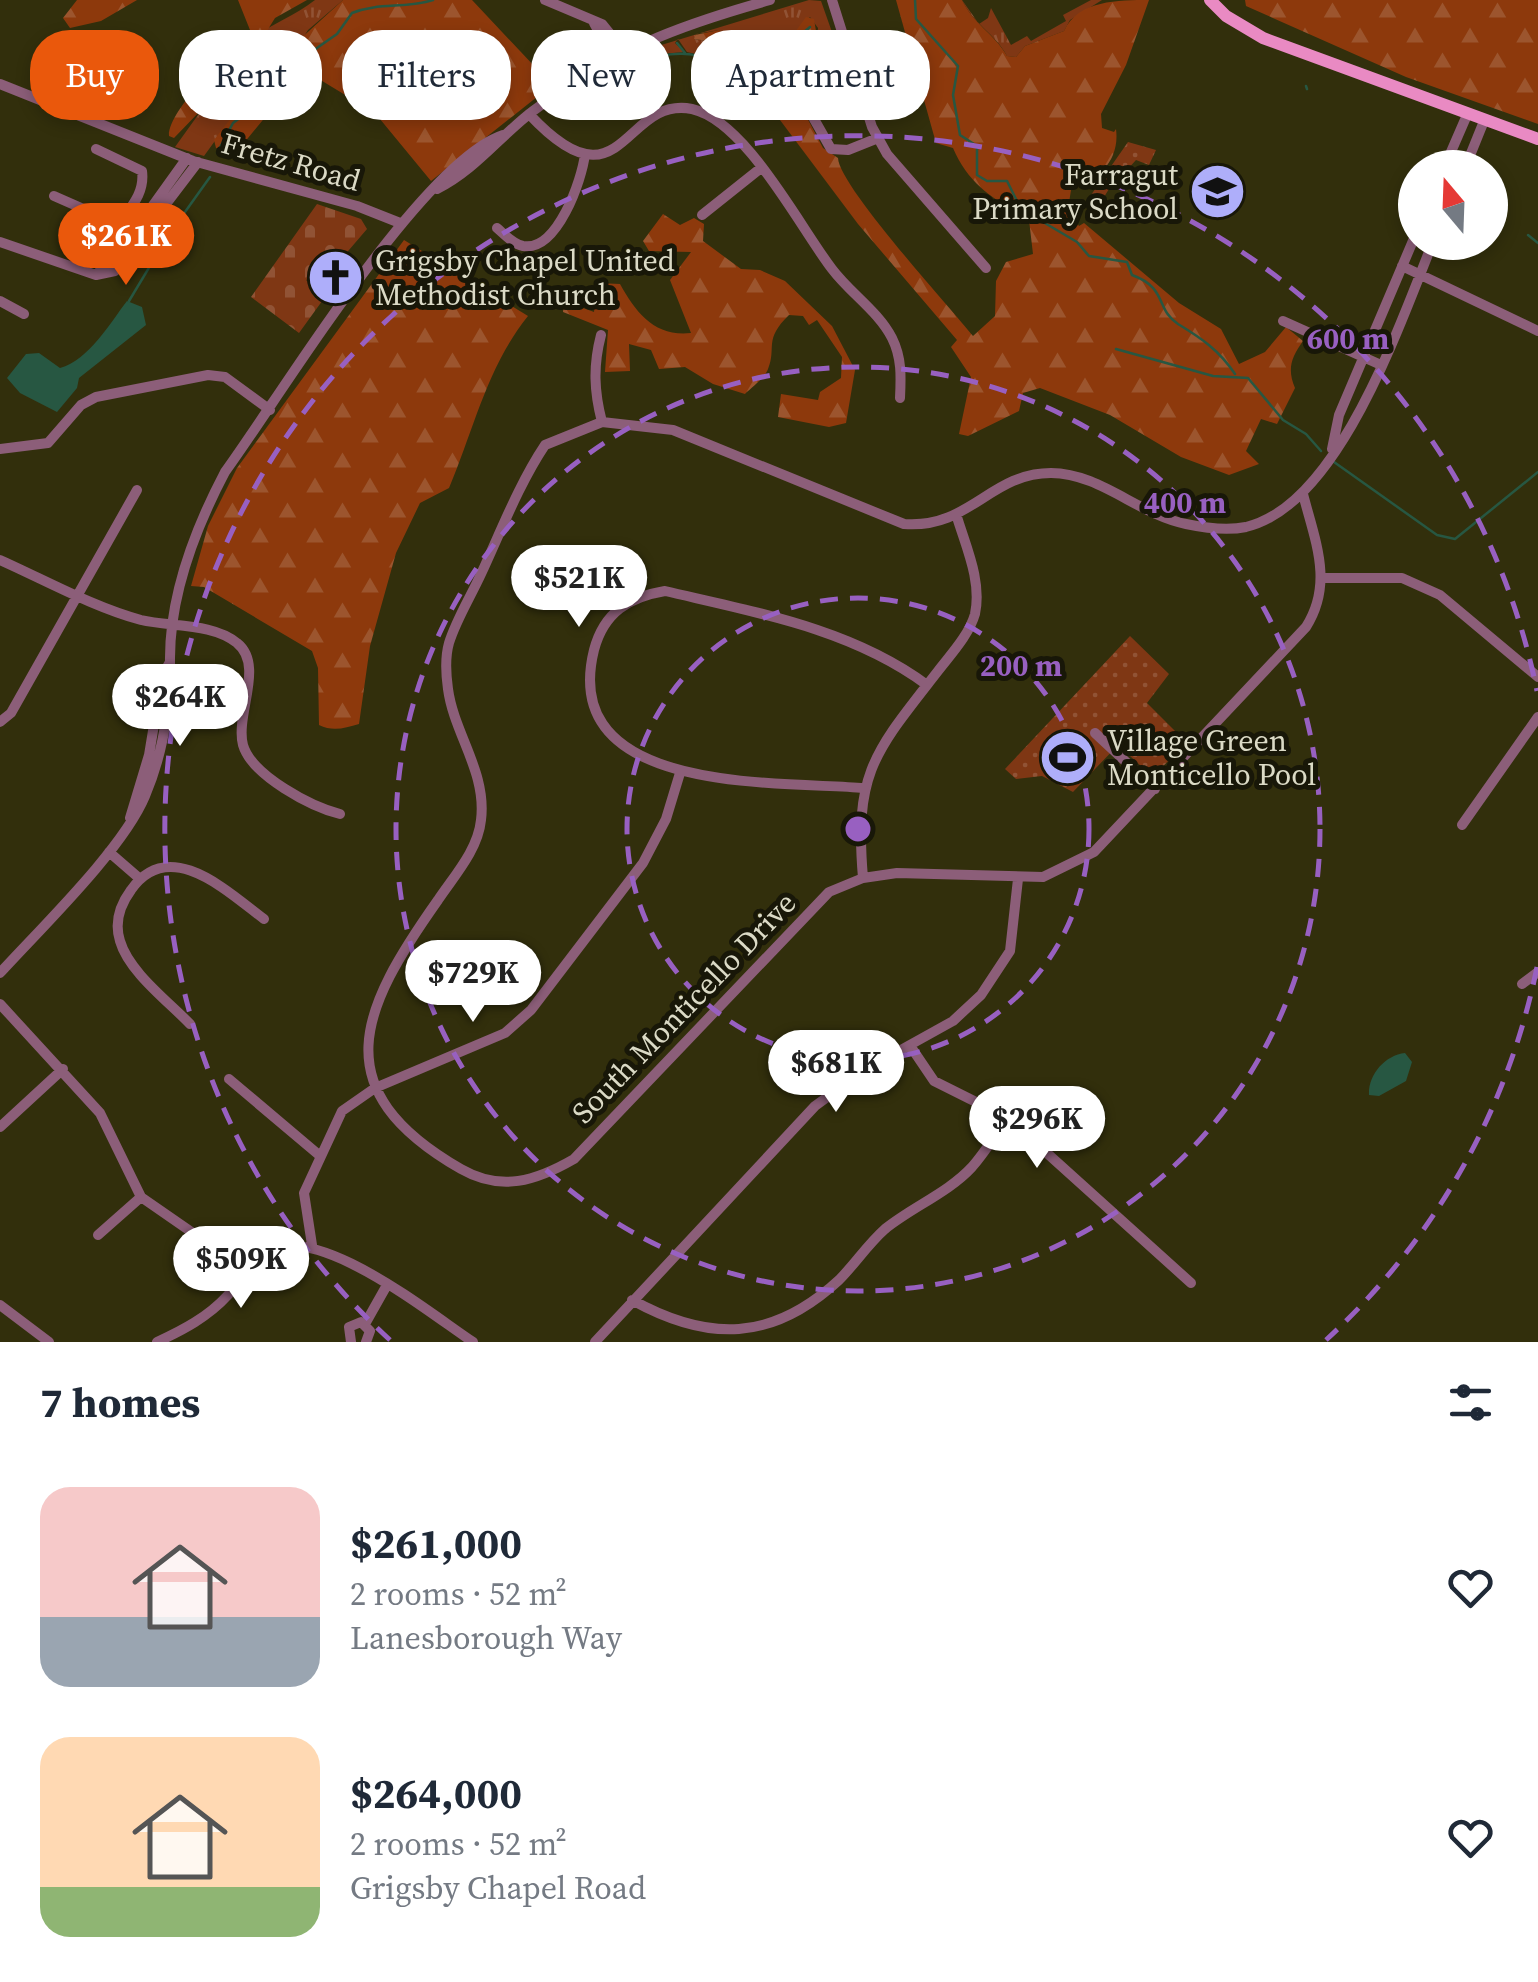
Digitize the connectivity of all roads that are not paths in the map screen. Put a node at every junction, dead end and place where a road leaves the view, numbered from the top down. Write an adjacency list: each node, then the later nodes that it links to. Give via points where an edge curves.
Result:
1 (545, 0): 6 (street)
2 (770, 0): 5 (street)
3 (832, 0): 15 (street)
4 (1210, 0): 12 (main road, via 1264,38)
5 (737, 4): 9 (street)
6 (594, 23): 7 (street); 8 (street)
7 (598, 30)
8 (607, 30)
9 (671, 31)
10 (0, 84): 21 (street, Fretz Road)
11 (529, 114): 20 (street, via 559,146); 26 (street)
12 (1466, 115): 14 (main road); 18 (street)
13 (815, 120): 15 (street, via 831,148 848,150)
14 (1484, 121): 16 (main road); 19 (street)
15 (878, 138): 33 (street)
16 (1538, 139)
17 (96, 149): 25 (street, via 142,172 138,198)
18 (1451, 150)
19 (1472, 150)
20 (585, 154): 22 (street, via 613,149 660,112 677,107 724,126); 27 (street, via 582,182 550,235 528,247)
21 (192, 160): 26 (street, Fretz Road); 28 (street)
22 (761, 168): 24 (street); 42 (street, via 833,271 890,334)
23 (54, 196): 25 (street)
24 (702, 215)
25 (119, 224): 28 (street)
26 (400, 224): 43 (street)
27 (497, 228)
28 (140, 234): 29 (street, via 116,272 96,275)
29 (0, 242)
30 (1405, 260): 32 (street)
31 (1426, 260): 34 (street)
32 (1402, 266): 34 (street); 40 (street)
33 (986, 268)
34 (1420, 275): 38 (street); 41 (street)
35 (0, 301): 36 (street)
36 (24, 314)
37 (1283, 321): 40 (street)
38 (1538, 330)
39 (601, 335): 44 (street, via 595,393)
40 (1364, 357): 41 (street); 46 (street)
41 (1380, 365): 46 (street, via 1358,421)
42 (900, 398)
43 (270, 410): 45 (street, via 225,377 208,374 96,397 81,404 48,443); 53 (street, via 203,513 183,570)
44 (602, 422): 49 (street, via 673,430 904,524 930,526); 77 (street, via 545,444 449,642 448,691 480,787 481,821 474,847 399,954 372,1015 368,1064)
45 (0, 449)
46 (1332, 450): 48 (street)
47 (136, 490): 52 (street)
48 (1304, 494): 49 (street, via 1246,527 1215,529 1181,524 1082,478 1052,473 1000,486); 51 (street)
49 (957, 517): 55 (street, via 974,572 974,615)
50 (0, 560): 52 (street)
51 (1324, 578): 54 (street, via 1402,578 1440,595); 61 (street, South Monticello Drive, via 1319,607 1306,627)
52 (80, 595): 53 (street); 57 (street, via 12,713)
53 (175, 625): 62 (street, via 241,645 250,661 241,729 251,761 314,807); 64 (street, via 158,759 141,806)
54 (1538, 678)
55 (927, 685): 59 (street, via 857,642 665,591 633,596 598,636 591,685 598,712 628,752); 60 (street, via 879,747)
56 (1538, 716): 63 (street)
57 (0, 722)
58 (1095, 733): 61 (street)
59 (680, 773): 60 (street); 77 (street, via 643,863 531,1010 505,1033)
60 (864, 788): 66 (street, via 858,820)
61 (1155, 789): 67 (street, South Monticello Drive, via 1094,852 1043,877)
62 (340, 814)
63 (1462, 825)
64 (109, 852): 65 (street); 70 (street)
65 (139, 878): 68 (street, via 178,866 200,872); 73 (street, via 117,918 120,942)
66 (863, 878): 67 (street, South Monticello Drive, via 897,873); 77 (street, South Monticello Drive, via 830,892 803,916 574,1159 554,1171 522,1183 466,1172 420,1144)
67 (1018, 880): 74 (street, via 1010,951 967,1008)
68 (264, 919)
69 (1538, 972): 71 (street)
70 (0, 973)
71 (1522, 984)
72 (0, 1004): 75 (street)
73 (190, 1024)
74 (910, 1046): 78 (street, via 934,1081); 87 (street, via 814,1106)
75 (63, 1069): 79 (street); 81 (street, via 100,1113)
76 (229, 1079): 80 (street)
77 (375, 1088): 80 (street, via 342,1111)
78 (1008, 1118): 85 (street); 87 (street, via 971,1168 886,1229 818,1300 788,1321 716,1341 668,1326)
79 (0, 1126)
80 (320, 1155): 83 (street, via 304,1193)
81 (141, 1197): 82 (street); 84 (street)
82 (98, 1235)
83 (312, 1245): 84 (street, via 286,1244); 86 (street)
84 (245, 1270): 91 (street, via 206,1316)
85 (1191, 1284)
86 (387, 1285): 89 (street); 94 (street)
87 (632, 1300): 95 (street)
88 (0, 1305): 90 (street)
89 (365, 1324): 92 (street, via 349,1327); 93 (street)
90 (49, 1342)
91 (158, 1342)
92 (352, 1342)
93 (366, 1342)
94 (472, 1342)
95 (595, 1342)

